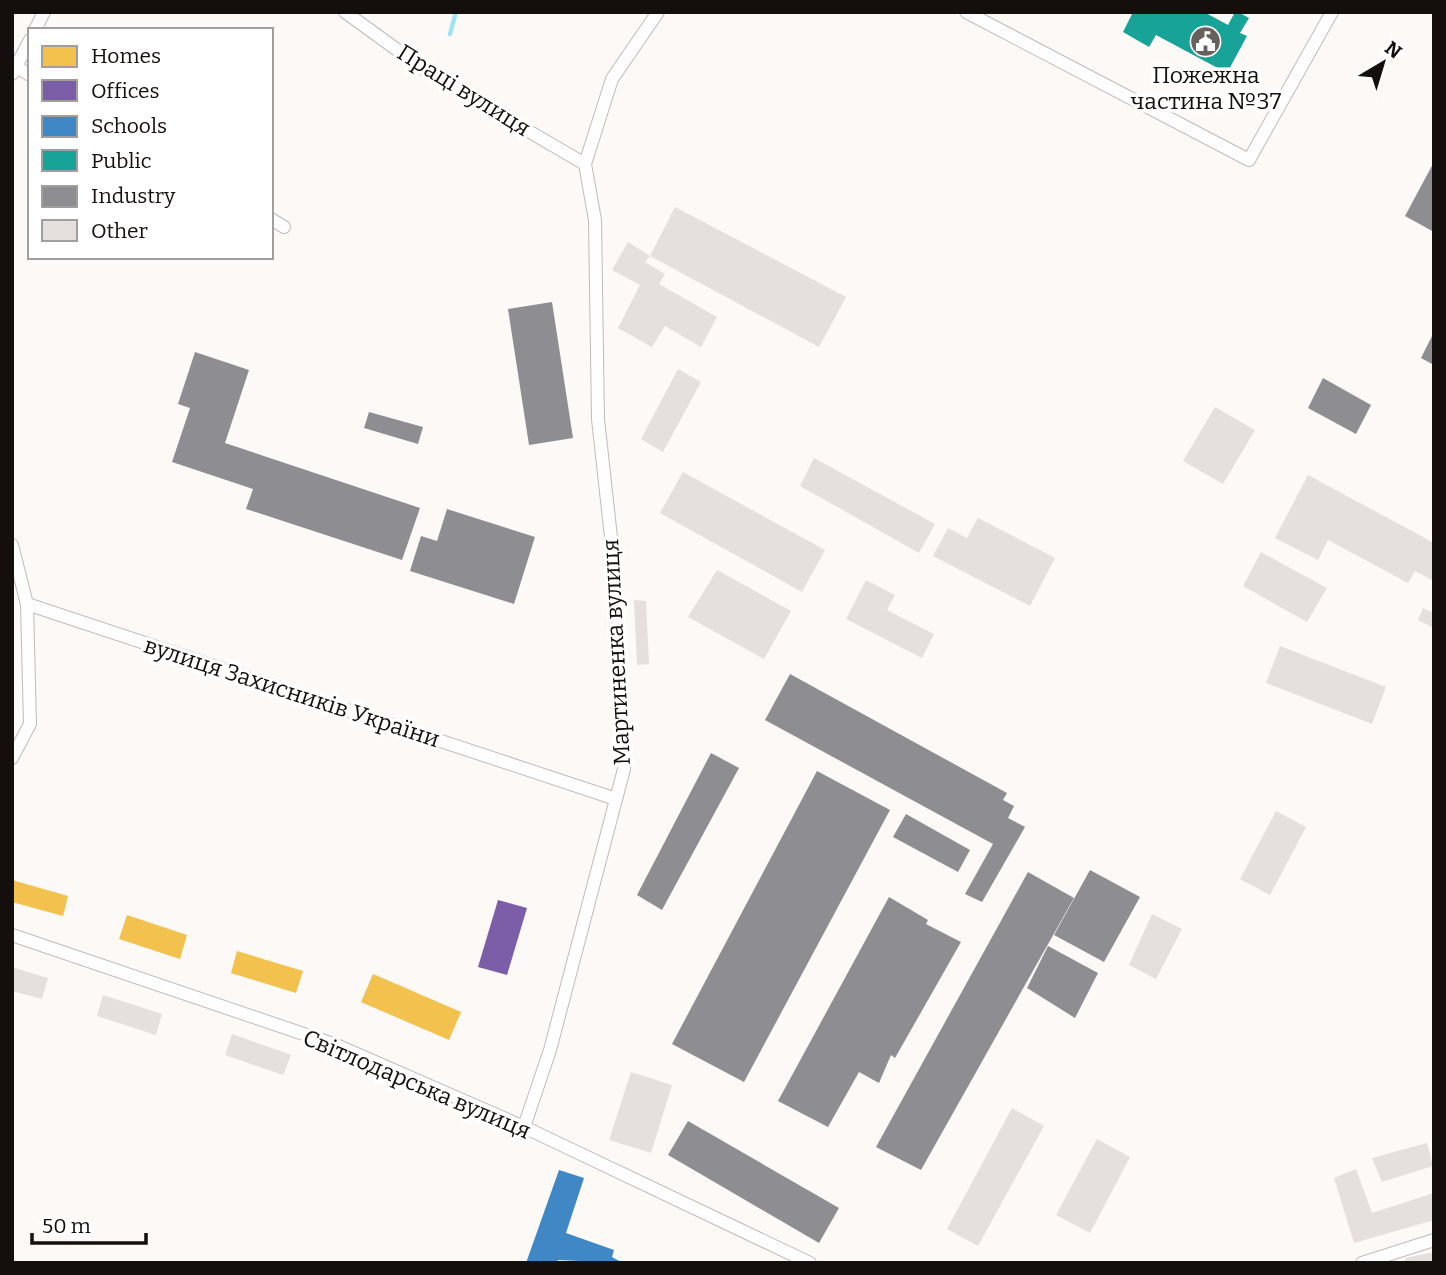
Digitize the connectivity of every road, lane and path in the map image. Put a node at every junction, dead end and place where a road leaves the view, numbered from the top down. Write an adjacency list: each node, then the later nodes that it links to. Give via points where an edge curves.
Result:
1 (44, 12): 6 (street)
2 (345, 12): 9 (street, Праці вулиця, via 429,73)
3 (658, 12): 9 (street, via 612,79)
4 (966, 12): 5 (street, via 1249,160)
5 (1332, 12)
6 (36, 28)
7 (28, 44): 8 (street)
8 (14, 71)
9 (585, 164): 15 (street, Мартиненка вулиця, via 595,220 598,419 618,605 624,769)
10 (273, 220): 11 (street)
11 (284, 227)
12 (12, 545): 13 (street)
13 (27, 604): 14 (street, via 30,724); 15 (street, вулиця Захисників України)
14 (12, 758)
15 (616, 799): 17 (street, Мартиненка вулиця, via 550,1050)
16 (12, 935): 17 (street, Світлодарська вулиця, via 336,1045)
17 (524, 1127): 19 (street, Світлодарська вулиця)
18 (1434, 1240): 20 (street)
19 (810, 1263)
20 (1362, 1263)

